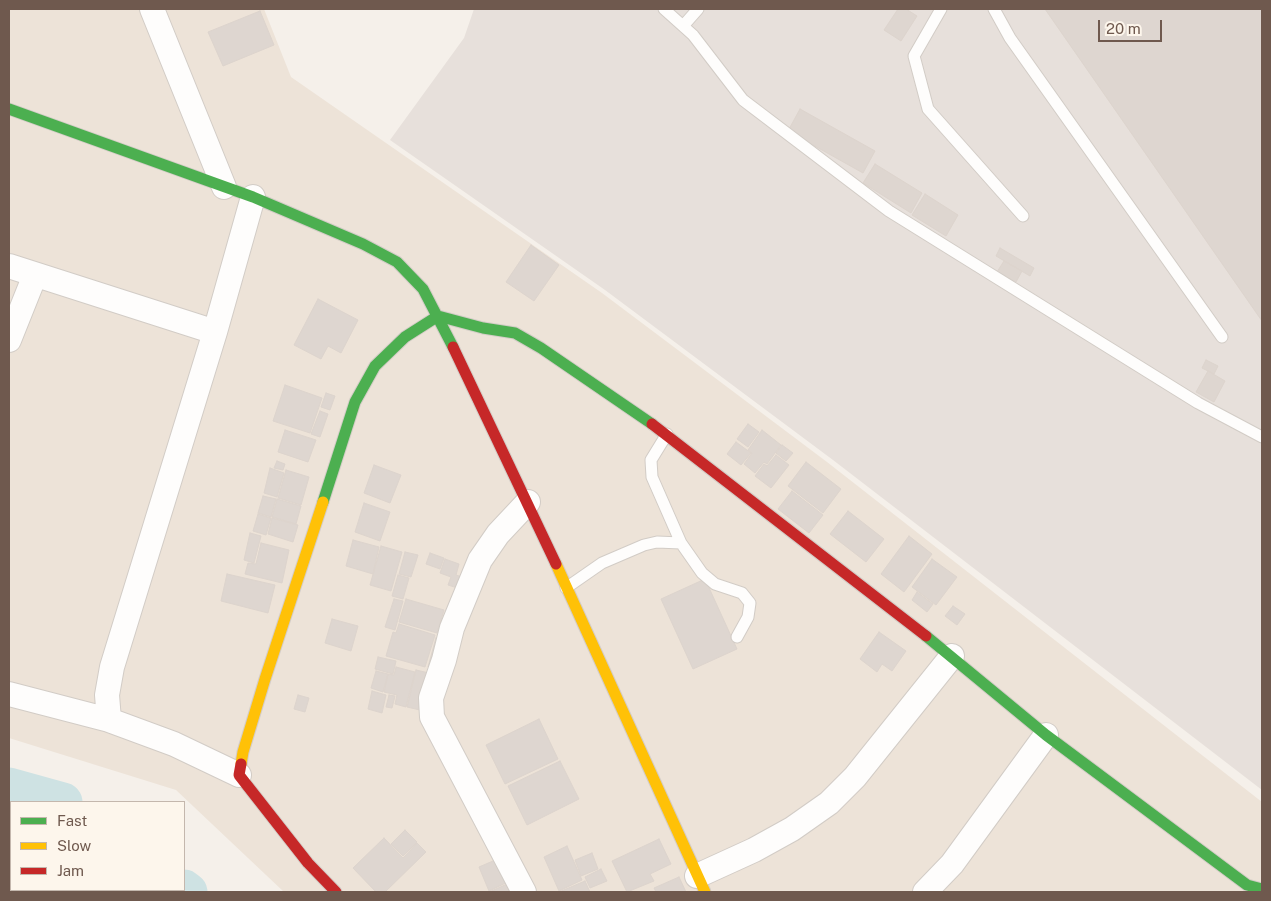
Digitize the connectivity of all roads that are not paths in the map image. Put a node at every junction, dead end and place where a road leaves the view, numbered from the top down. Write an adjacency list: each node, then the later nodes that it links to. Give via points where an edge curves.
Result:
1 (152, 9): 8 (street)
2 (664, 9): 6 (lane)
3 (698, 9): 6 (lane)
4 (941, 9): 10 (lane, via 914,56 928,109)
5 (994, 9): 15 (lane, via 1016,46)
6 (683, 26): 18 (lane, via 743,100 889,211 1198,403)
7 (9, 110): 8 (street)
8 (224, 187): 9 (street)
9 (253, 197): 13 (street, via 363,244 396,262 423,289); 14 (street)
10 (1023, 216)
11 (9, 266): 12 (street)
12 (35, 275): 14 (street); 16 (street)
13 (438, 316): 17 (street, via 515,333); 19 (street); 27 (street, via 405,337 375,366 355,402 265,679)
14 (215, 332): 25 (street, via 112,667 107,695)
15 (1222, 338)
16 (9, 340)
17 (666, 434): 20 (lane, via 651,460 652,477); 23 (street)
18 (1262, 437)
19 (528, 502): 21 (street); 31 (street, via 498,534 480,560 452,628 431,698 432,717)
20 (681, 543): 21 (lane, via 644,545 602,563); 22 (lane, via 702,573 715,584 742,593 750,603 748,617)
21 (566, 588): 28 (street)
22 (737, 637)
23 (952, 656): 26 (street); 28 (street, via 855,777 829,802 784,834)
24 (9, 694): 25 (street)
25 (109, 720): 27 (street, via 174,744)
26 (1046, 734): 29 (street); 32 (street, via 952,864)
27 (239, 775): 30 (street, via 308,863)
28 (701, 884)
29 (1252, 889)
30 (336, 892)
31 (524, 892)
32 (925, 892)

